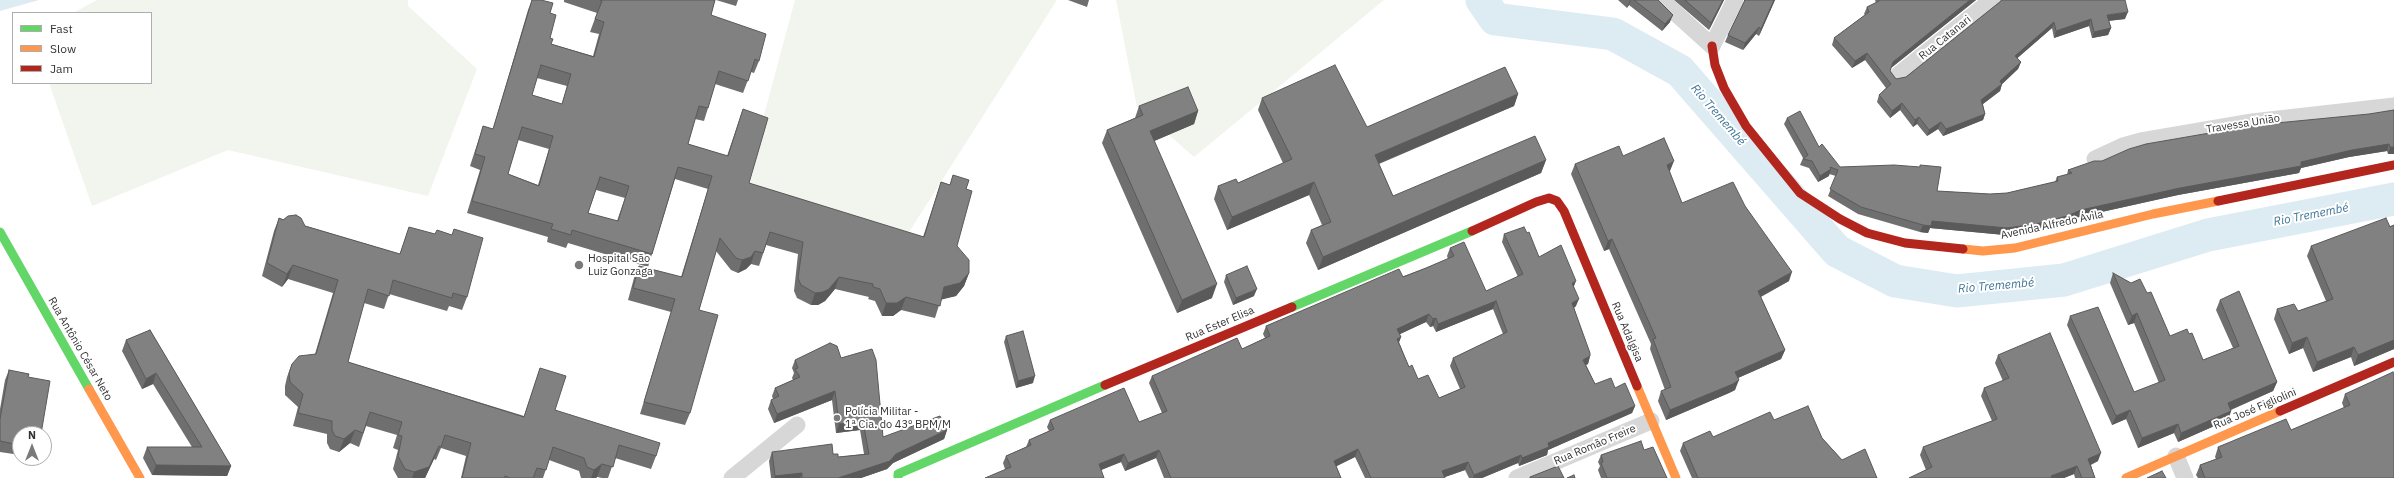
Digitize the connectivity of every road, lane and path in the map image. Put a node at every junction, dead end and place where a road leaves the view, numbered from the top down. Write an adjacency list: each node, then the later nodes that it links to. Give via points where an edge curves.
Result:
1 (1661, 0): 4 (street)
2 (1735, 0): 4 (street)
3 (1992, 0): 5 (street, Rua Catanari)
4 (1712, 46): 8 (street, Avenida Alfredo Ávila, via 1715,65 1724,88 1743,119 1800,193 1840,219 1867,232 1905,243 1983,251 2015,248 2161,213)
5 (1897, 76)
6 (2394, 106): 7 (street, Travessa União, via 2252,122 2148,140 2123,146)
7 (2095, 159)
8 (2394, 165)
9 (1553, 198): 12 (street, Rua Adalgisa, via 1564,211); 15 (street, Rua Ester Elisa, via 1536,202)
10 (0, 232): 16 (street, Rua Antônio César Neto)
11 (2394, 362): 14 (street, Rua José Figliolini)
12 (1651, 421): 18 (street, Rua Romão Freire); 19 (street, Rua Adalgisa)
13 (797, 425): 17 (street)
14 (2176, 456): 20 (street, Rua José Figliolini); 21 (street)
15 (898, 476)
16 (140, 478)
17 (732, 478)
18 (1517, 478)
19 (1676, 478)
20 (2126, 478)
21 (2185, 478)

